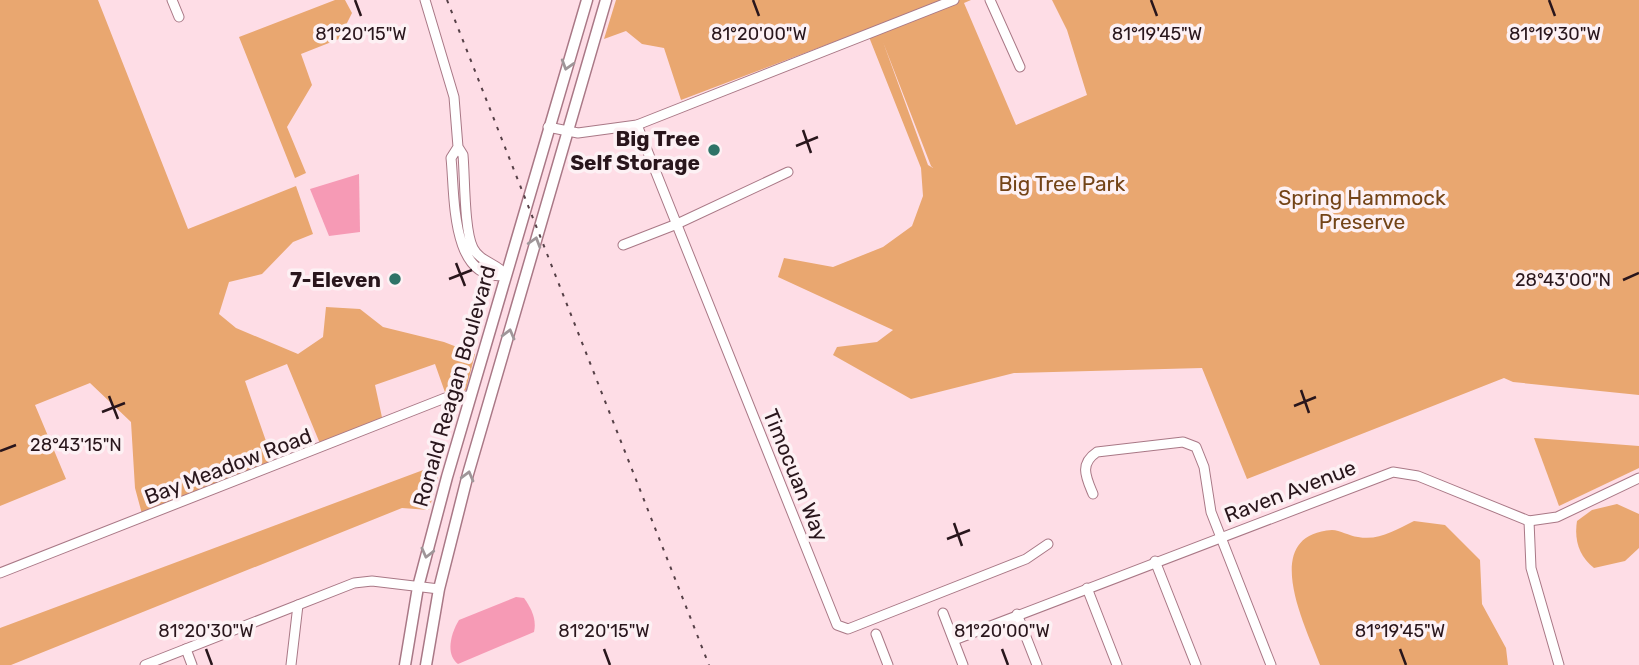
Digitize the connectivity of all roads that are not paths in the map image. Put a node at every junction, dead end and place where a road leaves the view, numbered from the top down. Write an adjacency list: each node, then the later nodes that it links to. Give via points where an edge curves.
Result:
1 (172, 0): 7 (street)
2 (425, 0): 15 (street, via 454,97 458,147 451,158 460,246 469,262 491,275)
3 (587, 0): 10 (main road, Ronald Reagan Boulevard, one-way to 10)
4 (606, 0): 11 (main road, Ronald Reagan Boulevard)
5 (954, 0): 9 (street)
6 (990, 0): 8 (street)
7 (179, 17)
8 (1020, 67)
9 (637, 125): 11 (street, via 609,131); 13 (street, Timocuan Way)
10 (548, 127): 11 (street); 15 (main road, Ronald Reagan Boulevard)
11 (568, 131): 16 (main road, Ronald Reagan Boulevard, one-way to 11)
12 (788, 172): 13 (street)
13 (677, 224): 14 (street); 22 (street, Timocuan Way, via 842,629 1026,559)
14 (623, 244)
15 (506, 275): 16 (main road); 17 (main road, Ronald Reagan Boulevard)
16 (524, 280): 27 (main road, Ronald Reagan Boulevard, one-way to 16)
17 (469, 396): 24 (street, Bay Meadow Road, via 445,398); 25 (main road, Ronald Reagan Boulevard, one-way to 25)
18 (1639, 478): 20 (street, via 1557,517)
19 (1093, 494): 21 (street, via 1085,472 1087,461 1097,452 1190,443 1201,456)
20 (1528, 521): 21 (street, Raven Avenue, via 1405,472 1380,476); 45 (street, via 1531,568)
21 (1220, 536): 23 (street, Raven Avenue); 44 (street)
22 (1048, 544)
23 (1155, 561): 26 (street, Raven Avenue); 43 (street)
24 (0, 573)
25 (418, 587): 27 (street); 28 (street, via 354,583); 37 (main road, Ronald Reagan Boulevard)
26 (1087, 588): 30 (street, Raven Avenue); 42 (street)
27 (439, 589): 38 (main road, Ronald Reagan Boulevard)
28 (298, 605): 33 (street); 36 (street)
29 (943, 613): 32 (street)
30 (1017, 614): 32 (street, Raven Avenue); 41 (street)
31 (876, 635): 39 (street)
32 (954, 640): 40 (street)
33 (186, 649): 34 (street); 35 (street)
34 (145, 665)
35 (192, 665)
36 (291, 665)
37 (405, 665)
38 (426, 665)
39 (888, 665)
40 (963, 665)
41 (1037, 665)
42 (1117, 665)
43 (1196, 665)
44 (1271, 665)
45 (1559, 665)

